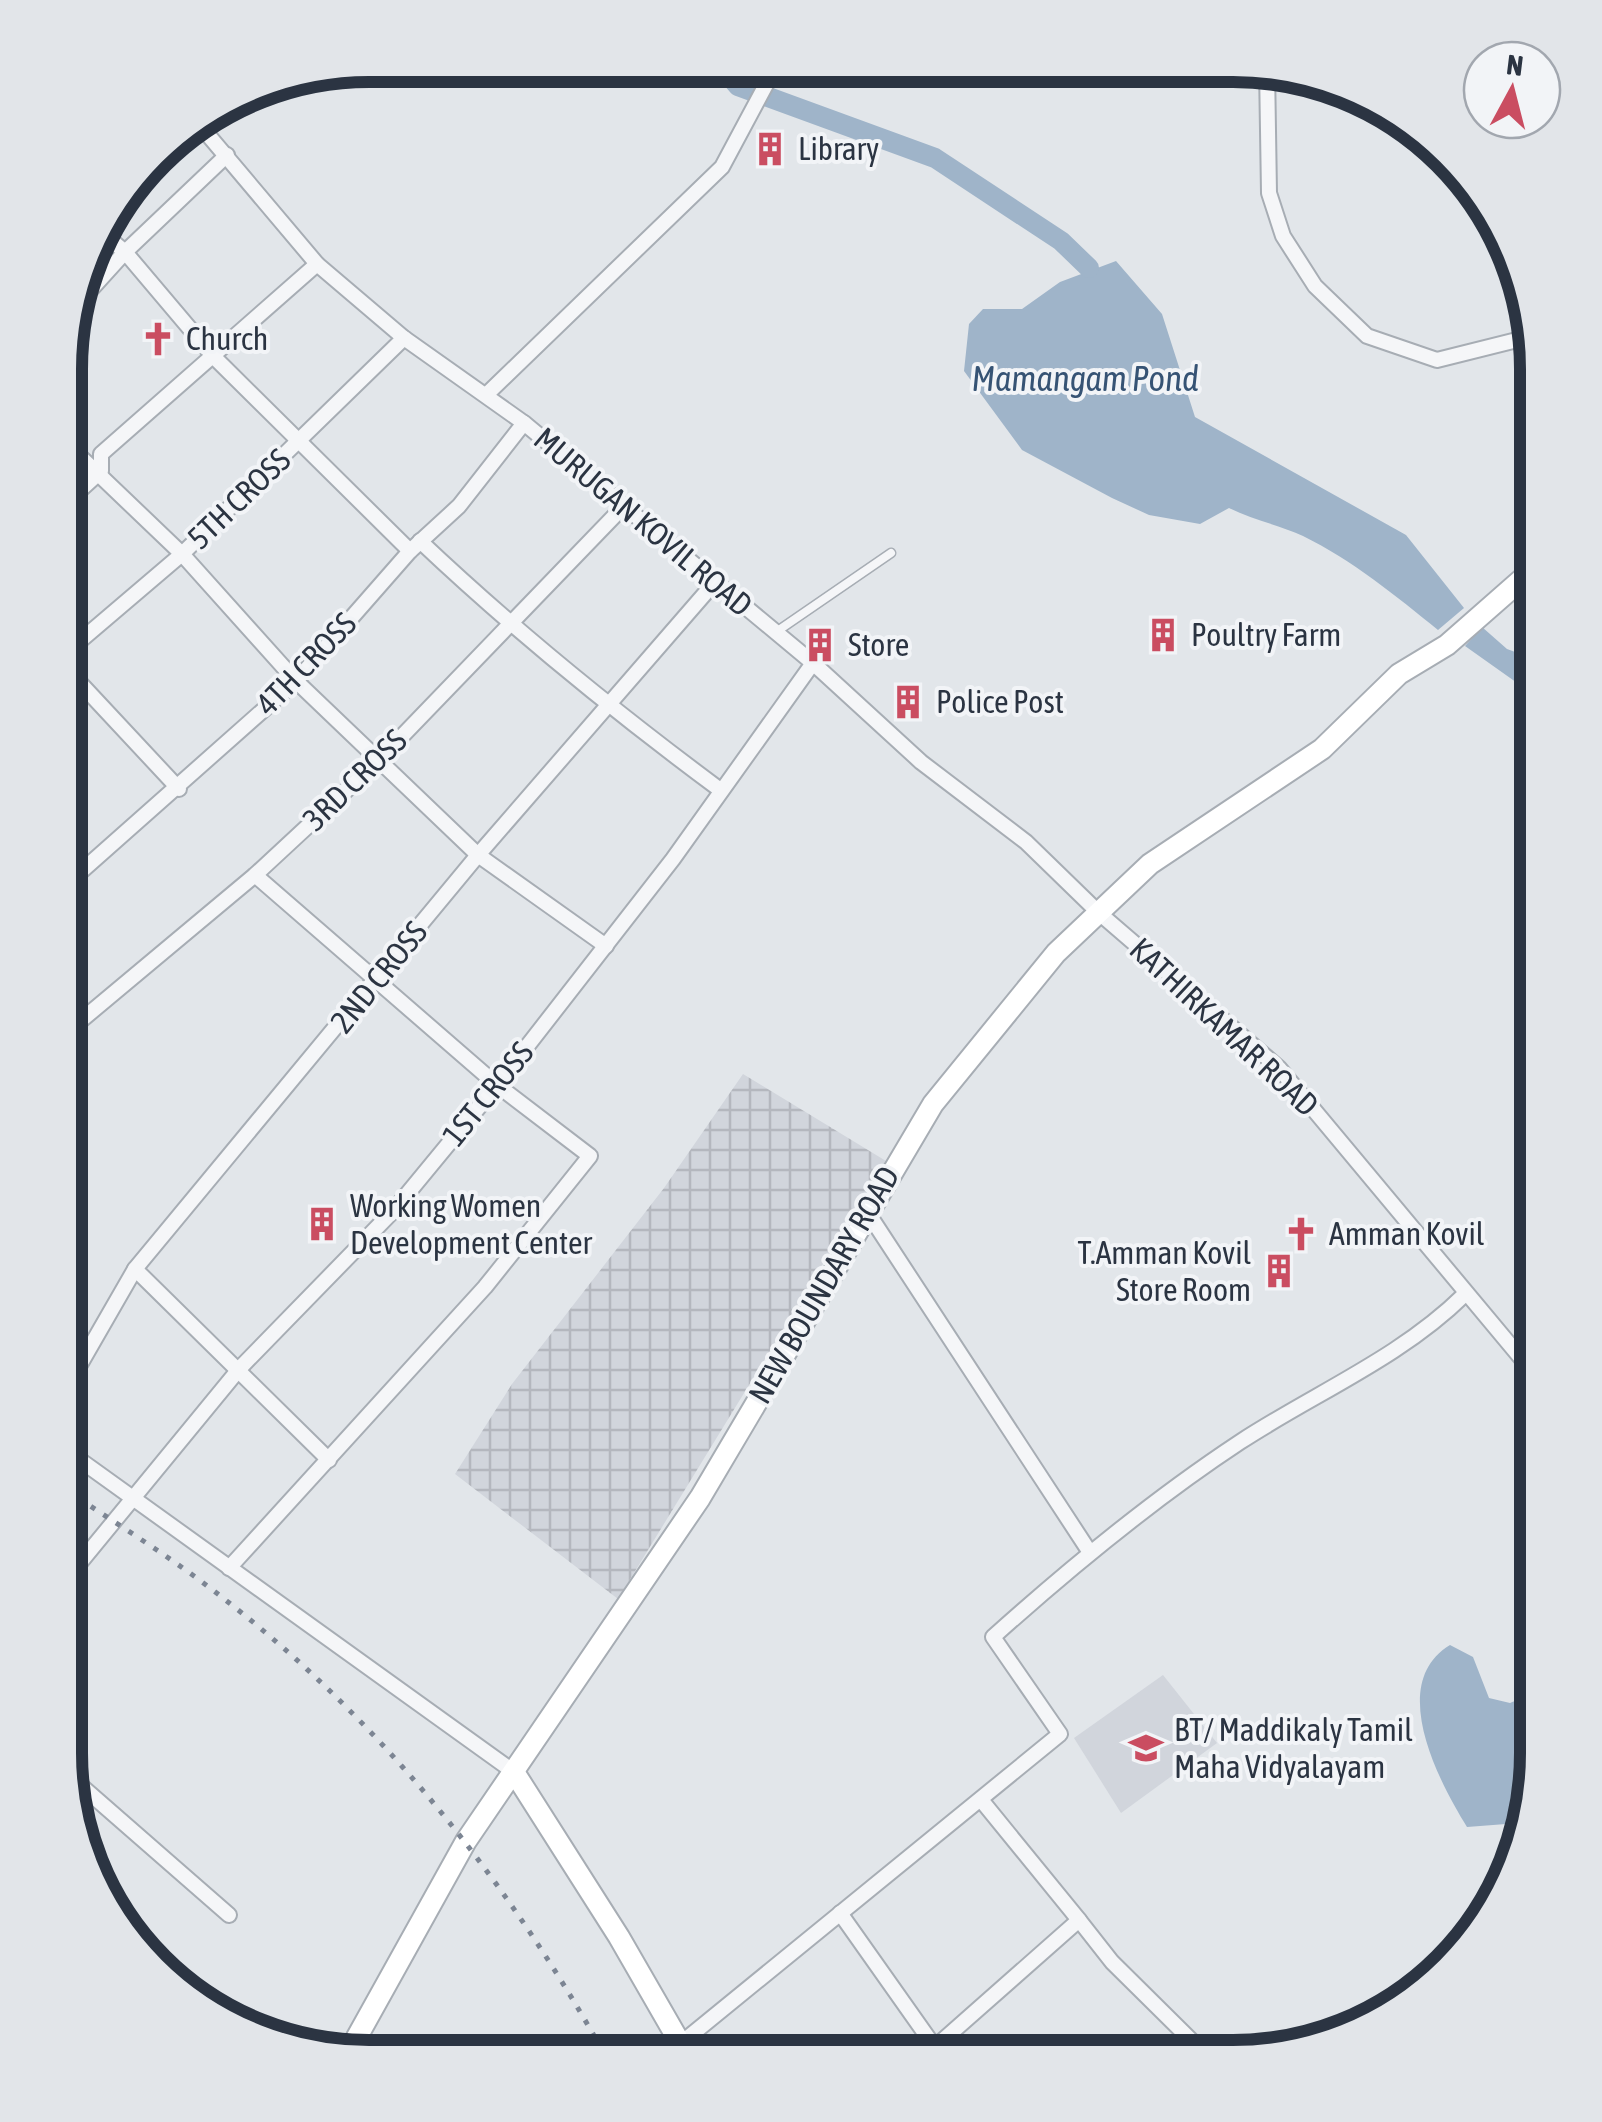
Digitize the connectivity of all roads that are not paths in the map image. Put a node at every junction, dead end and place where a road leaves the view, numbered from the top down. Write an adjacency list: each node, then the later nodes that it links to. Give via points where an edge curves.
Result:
1 (768, 82): 12 (street, via 722,166)
2 (1267, 85): 10 (street, via 1269,193 1283,236 1315,286 1367,336 1437,360)
3 (207, 134): 4 (street, MURUGAN KOVIL ROAD)
4 (228, 155): 6 (street); 7 (street, MURUGAN KOVIL ROAD)
5 (113, 242): 6 (street)
6 (125, 252): 8 (street); 11 (street)
7 (317, 264): 9 (street, MURUGAN KOVIL ROAD); 11 (street)
8 (96, 284)
9 (404, 338): 12 (street, MURUGAN KOVIL ROAD); 14 (street, 5TH CROSS)
10 (1518, 340)
11 (213, 356): 14 (street); 16 (street, via 101,454)
12 (487, 394): 13 (street, MURUGAN KOVIL ROAD)
13 (524, 423): 18 (street, MURUGAN KOVIL ROAD); 19 (street, 4TH CROSS, via 459,506)
14 (300, 440): 19 (street); 21 (street, 5TH CROSS)
15 (82, 455): 16 (street)
16 (101, 471): 17 (street); 21 (street)
17 (82, 488)
18 (624, 506): 23 (street, MURUGAN KOVIL ROAD); 24 (street, 3RD CROSS)
19 (415, 546): 24 (street); 28 (street, 4TH CROSS)
20 (891, 553): 25 (lane)
21 (182, 554): 26 (street, 5TH CROSS); 28 (street)
22 (1520, 581): 37 (street, NEW BOUNDARY ROAD, via 1446,645 1399,674 1322,750 1150,864)
23 (715, 582): 25 (street, MURUGAN KOVIL ROAD); 30 (street, 2ND CROSS)
24 (507, 624): 30 (street); 31 (street, 3RD CROSS)
25 (776, 632): 27 (street, MURUGAN KOVIL ROAD)
26 (82, 639)
27 (813, 663): 33 (street, 1ST CROSS); 37 (street, MURUGAN KOVIL ROAD, via 921,762 1026,842)
28 (296, 681): 31 (street); 32 (street, 4TH CROSS)
29 (82, 684): 32 (street)
30 (607, 706): 33 (street); 34 (street, 2ND CROSS)
31 (380, 760): 34 (street); 36 (street, 3RD CROSS)
32 (179, 789): 35 (street, 4TH CROSS)
33 (720, 789): 38 (street, 1ST CROSS)
34 (478, 856): 38 (street); 39 (street, 2ND CROSS)
35 (82, 871)
36 (255, 875): 39 (street); 40 (street, 3RD CROSS)
37 (1098, 912): 42 (street, NEW BOUNDARY ROAD, via 933,1104); 44 (street, KATHIRKAMAR ROAD, via 1279,1068)
38 (606, 946): 41 (street, 1ST CROSS)
39 (378, 980): 41 (street); 43 (street, 2ND CROSS)
40 (82, 1020)
41 (497, 1084): 47 (street, 1ST CROSS, via 394,1210); 48 (street, via 590,1156 485,1287)
42 (866, 1210): 51 (street); 54 (street, NEW BOUNDARY ROAD, via 700,1498)
43 (134, 1269): 46 (street, 2ND CROSS); 47 (street)
44 (1464, 1295): 45 (street, KATHIRKAMAR ROAD); 51 (street, via 1428,1330 1240,1442)
45 (1519, 1357)
46 (82, 1361)
47 (240, 1368): 48 (street); 50 (street, 1ST CROSS)
48 (329, 1460): 53 (street)
49 (82, 1462): 50 (street)
50 (133, 1501): 52 (street, 1ST CROSS); 53 (street)
51 (1089, 1551): 56 (street, via 992,1637 1060,1734)
52 (82, 1561)
53 (229, 1568): 54 (street)
54 (514, 1772): 60 (street, NEW BOUNDARY ROAD, via 466,1841); 61 (street)
55 (85, 1789): 57 (street)
56 (982, 1801): 58 (street); 59 (street)
57 (229, 1914)
58 (840, 1914): 62 (street); 63 (street)
59 (1079, 1920): 64 (street); 65 (street)
60 (356, 2039)
61 (677, 2040)
62 (695, 2040)
63 (925, 2040)
64 (948, 2040)
65 (1191, 2040)

